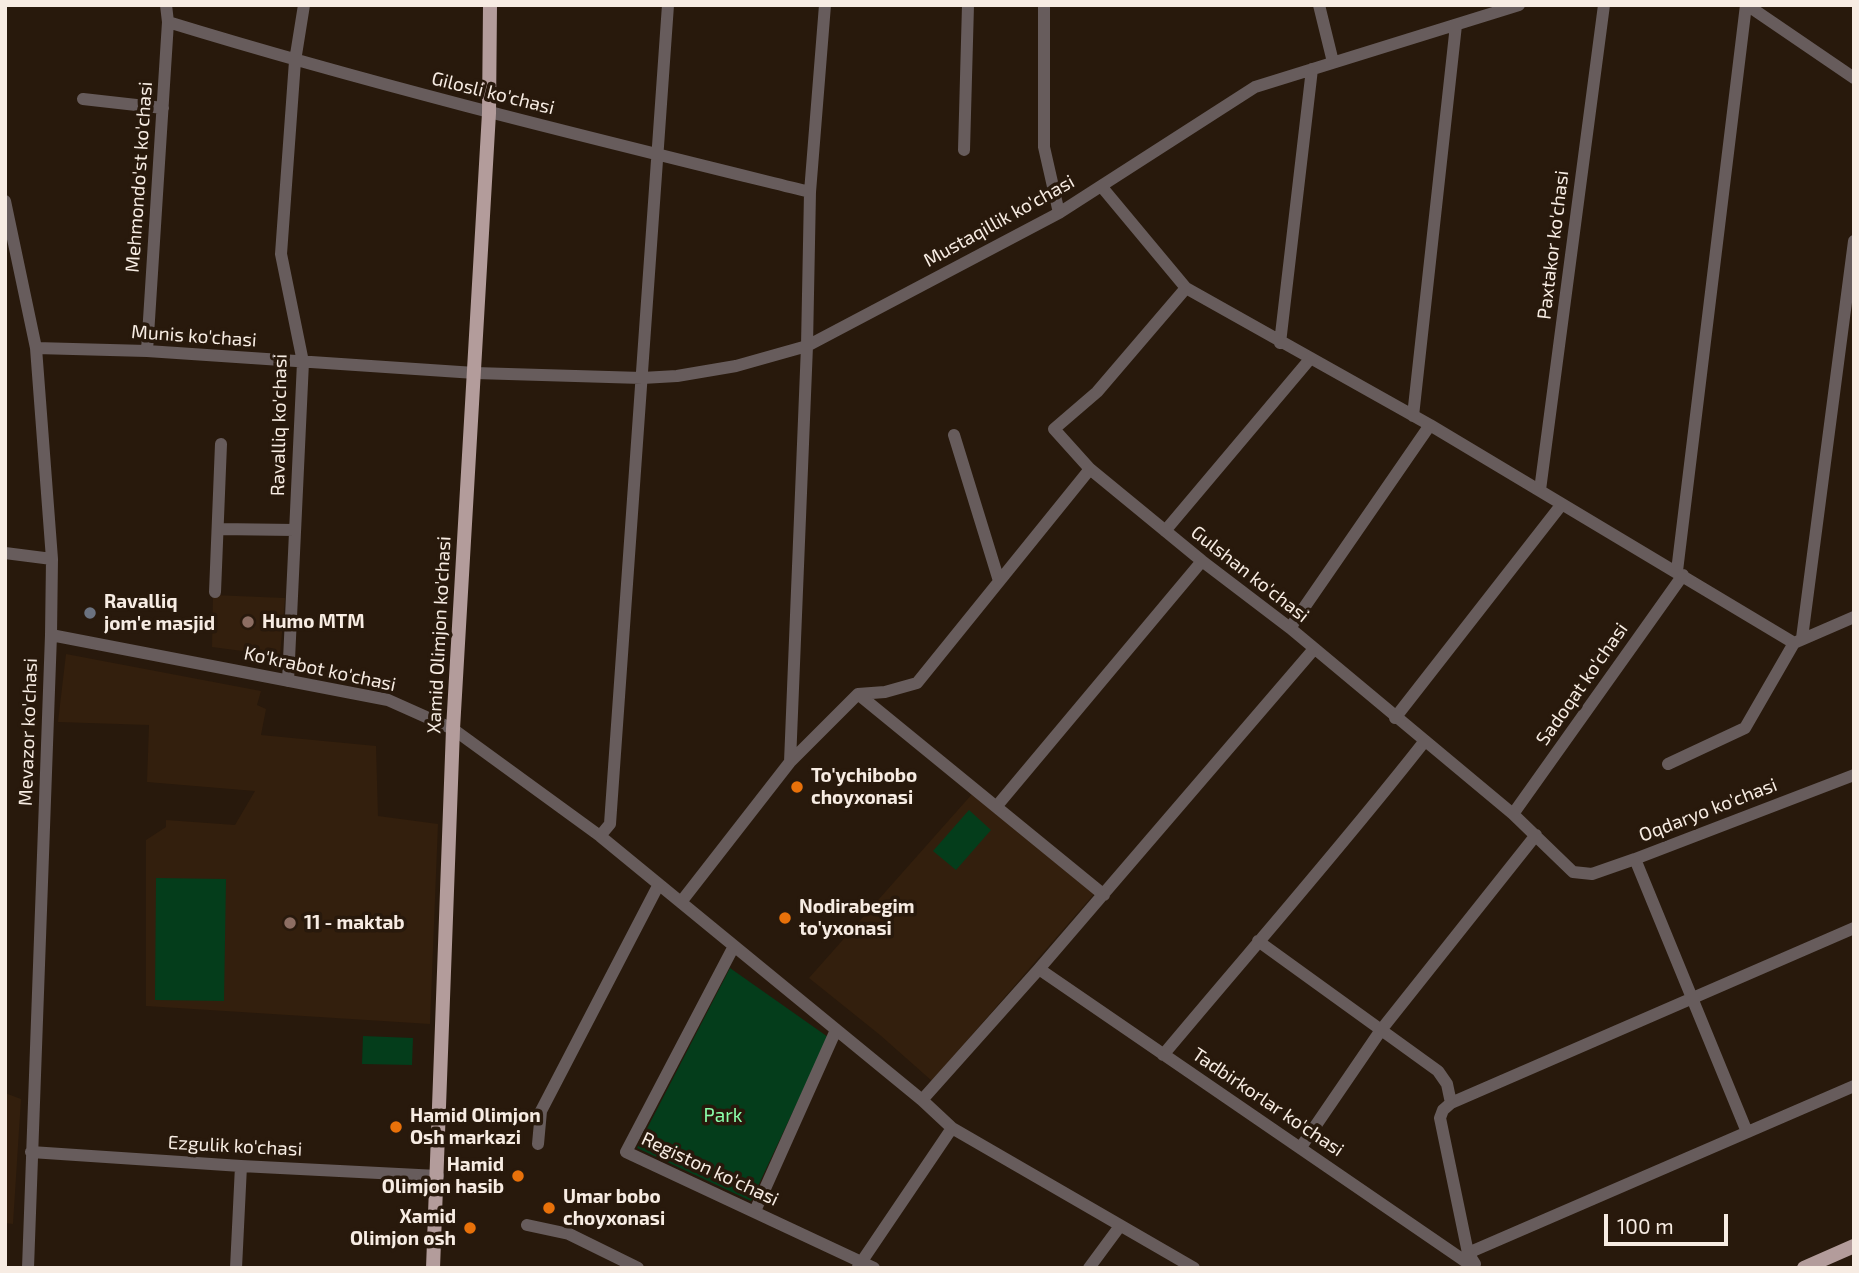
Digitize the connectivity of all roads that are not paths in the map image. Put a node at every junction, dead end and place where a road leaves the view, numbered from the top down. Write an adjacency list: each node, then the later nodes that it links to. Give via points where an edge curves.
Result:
1 (166, 5): 12 (street, Mehmondo'st ko'chasi)
2 (304, 5): 14 (street, Ravalliq ko'chasi)
3 (491, 5): 20 (main road, Xamid Olimjon ko'chasi)
4 (668, 5): 22 (street)
5 (825, 5): 24 (street)
6 (968, 5): 21 (street)
7 (1044, 5): 26 (street, via 1044,147)
8 (1319, 5): 15 (street)
9 (1519, 5): 13 (street, Mustaqillik ko'chasi)
10 (1604, 5): 42 (street, Paxtakor ko'chasi)
11 (1746, 5): 17 (street); 50 (street)
12 (168, 22): 14 (street, Gilosli ko'chasi); 19 (street, Mehmondo'st ko'chasi)
13 (1456, 25): 15 (street, Mustaqillik ko'chasi); 37 (street)
14 (295, 61): 20 (street, Gilosli ko'chasi); 34 (street, Ravalliq ko'chasi, via 281,254)
15 (1333, 62): 16 (street, Mustaqillik ko'chasi)
16 (1311, 69): 23 (street, Mustaqillik ko'chasi, via 1255,87); 29 (street)
17 (1854, 78)
18 (83, 99): 19 (street)
19 (163, 108): 32 (street, Mehmondo'st ko'chasi)
20 (489, 113): 22 (street, Gilosli ko'chasi); 35 (main road, Xamid Olimjon ko'chasi)
21 (964, 150)
22 (657, 154): 24 (street, Gilosli ko'chasi); 36 (street)
23 (1101, 186): 26 (street, Mustaqillik ko'chasi); 28 (street)
24 (810, 192): 30 (street)
25 (5, 201): 31 (street, Mevazor ko'chasi)
26 (1059, 213): 30 (street, Mustaqillik ko'chasi)
27 (1854, 241): 56 (street)
28 (1186, 288): 29 (street); 41 (street, Gulshan ko'chasi, via 1097,392 1054,429)
29 (1280, 342): 33 (street)
30 (807, 346): 36 (street, Mustaqillik ko'chasi, via 736,366); 63 (street)
31 (36, 348): 32 (street, Munis ko'chasi); 48 (street, Mevazor ko'chasi)
32 (147, 351): 34 (street, Munis ko'chasi)
33 (1310, 359): 37 (street); 46 (street)
34 (303, 362): 35 (street, Munis ko'chasi); 45 (street, Ravalliq ko'chasi)
35 (475, 373): 36 (street, Mustaqillik ko'chasi); 61 (main road, Xamid Olimjon ko'chasi)
36 (642, 378): 69 (street, via 610,824)
37 (1413, 416): 38 (street)
38 (1430, 425): 42 (street); 54 (street)
39 (954, 435): 51 (street)
40 (221, 444): 44 (street)
41 (1090, 469): 46 (street, Gulshan ko'chasi); 51 (street)
42 (1540, 490): 43 (street)
43 (1562, 504): 50 (street); 60 (street)
44 (218, 529): 45 (street); 52 (street)
45 (295, 530): 58 (street, Ravalliq ko'chasi)
46 (1165, 531): 49 (street, Gulshan ko'chasi)
47 (5, 553): 48 (street)
48 (52, 559): 55 (street, Mevazor ko'chasi)
49 (1202, 561): 54 (street, Gulshan ko'chasi); 66 (street)
50 (1680, 573): 56 (street); 67 (street, Sadoqat ko'chasi)
51 (999, 581): 59 (street, via 917,683)
52 (215, 592)
53 (1854, 617): 56 (street)
54 (1290, 628): 57 (street, Gulshan ko'chasi)
55 (51, 635): 58 (street, Ko'krabot ko'chasi); 90 (street, Mevazor ko'chasi)
56 (1798, 640): 64 (street, via 1745,728)
57 (1314, 649): 60 (street, Gulshan ko'chasi); 73 (street)
58 (288, 681): 61 (street, Ko'krabot ko'chasi, via 388,700)
59 (858, 694): 63 (street); 66 (street)
60 (1395, 718): 62 (street, Gulshan ko'chasi)
61 (453, 729): 69 (street, Ko'krabot ko'chasi); 92 (main road, Xamid Olimjon ko'chasi)
62 (1424, 742): 67 (street, Gulshan ko'chasi); 76 (street, via 1343,845)
63 (790, 762): 74 (street)
64 (1668, 764)
65 (1854, 775): 70 (street, Oqdaryo ko'chasi)
66 (996, 807): 73 (street)
67 (1513, 814): 68 (street, Gulshan ko'chasi)
68 (1536, 835): 71 (street, Gulshan ko'chasi); 81 (street)
69 (600, 836): 72 (street, Ko'krabot ko'chasi)
70 (1635, 859): 71 (street, Oqdaryo ko'chasi, via 1592,874); 79 (street)
71 (1573, 872)
72 (659, 884): 74 (street, Ko'krabot ko'chasi); 88 (street, via 541,1111)
73 (1104, 895): 78 (street)
74 (681, 902): 77 (street, Ko'krabot ko'chasi)
75 (1854, 928): 79 (street)
76 (1258, 941): 81 (street); 82 (street)
77 (734, 946): 80 (street, Ko'krabot ko'chasi); 93 (street, Registon ko'chasi, via 626,1152)
78 (1039, 969): 82 (street, Tadbirkorlar ko'chasi); 84 (street)
79 (1691, 997): 85 (street); 87 (street)
80 (836, 1030): 84 (street, Ko'krabot ko'chasi); 93 (street)
81 (1381, 1031): 85 (street, via 1438,1071); 89 (street)
82 (1163, 1055): 89 (street, Tadbirkorlar ko'chasi)
83 (1854, 1086): 87 (street)
84 (922, 1100): 86 (street, Ko'krabot ko'chasi)
85 (1451, 1103): 97 (street, via 1440,1118)
86 (952, 1128): 95 (street, Ko'krabot ko'chasi); 98 (street)
87 (1747, 1132): 97 (street)
88 (538, 1144)
89 (1301, 1147): 106 (street, Tadbirkorlar ko'chasi)
90 (31, 1152): 91 (street, Ezgulik ko'chasi); 100 (street, Mevazor ko'chasi)
91 (241, 1167): 92 (street, Ezgulik ko'chasi); 101 (street)
92 (438, 1176): 102 (main road, Xamid Olimjon ko'chasi)
93 (755, 1211): 98 (street, Registon ko'chasi)
94 (527, 1225): 103 (street, via 569,1234)
95 (1120, 1226): 104 (street); 105 (street, Ko'krabot ko'chasi)
96 (1854, 1246): 99 (main road)
97 (1468, 1253): 106 (street)
98 (865, 1265)
99 (1808, 1267)
100 (27, 1268)
101 (236, 1268)
102 (433, 1268)
103 (638, 1268)
104 (1089, 1268)
105 (1194, 1268)
106 (1476, 1268)

